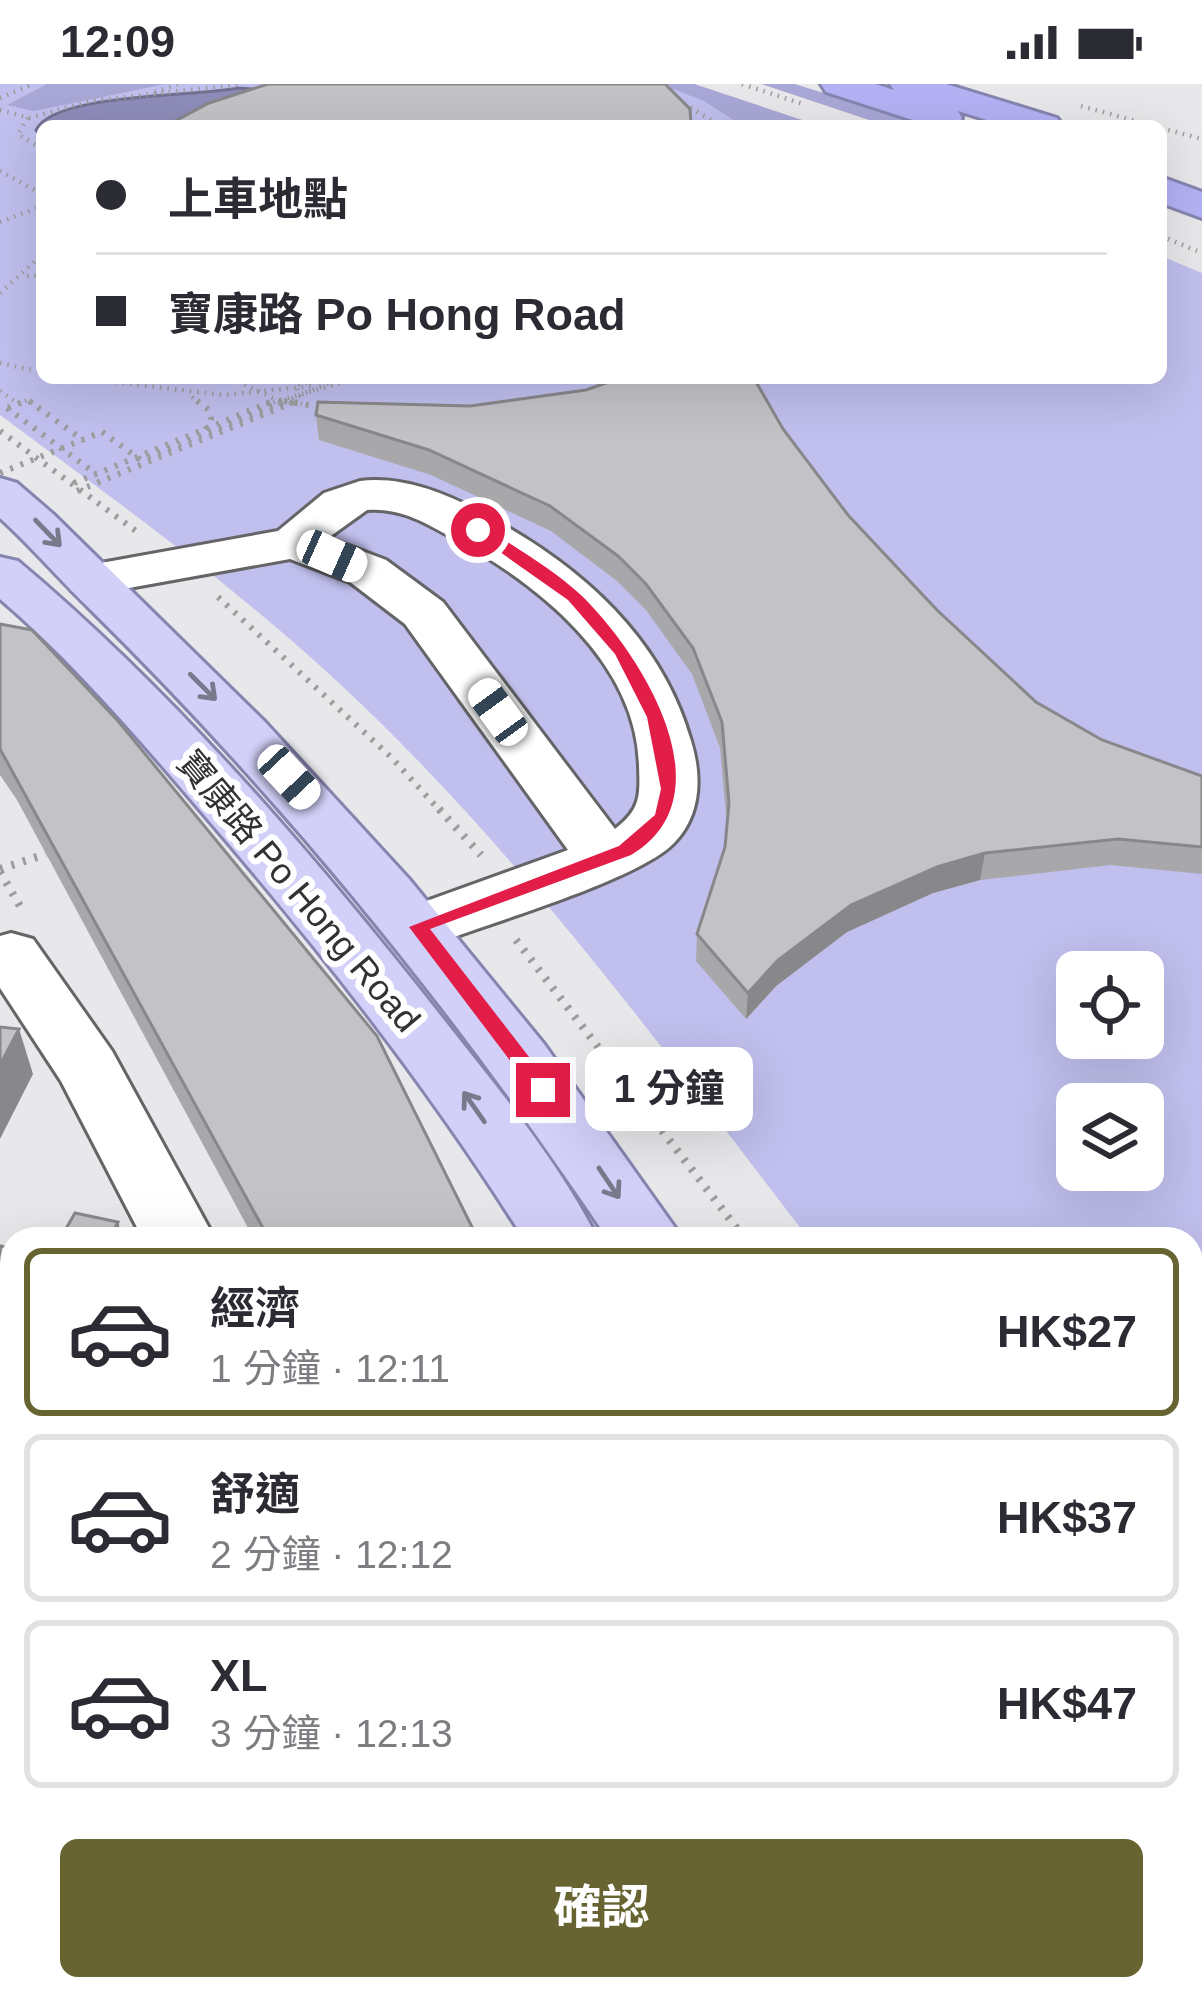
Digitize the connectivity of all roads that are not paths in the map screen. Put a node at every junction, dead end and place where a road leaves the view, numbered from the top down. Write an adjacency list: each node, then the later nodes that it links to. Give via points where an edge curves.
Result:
1 (839, 84): 3 (highway)
2 (908, 84): 4 (highway)
3 (952, 120)
4 (1025, 120)
5 (1167, 165): 6 (highway)
6 (1202, 176)
7 (1167, 188): 9 (highway)
8 (1167, 190): 10 (highway)
9 (1202, 196)
10 (1202, 206)
11 (0, 493): 13 (main road, 寶康路 Po Hong Road, one-way to 13, via 40,523)
12 (293, 543): 13 (lane); 14 (lane, via 368,572 424,613); 14 (lane, via 344,501 402,496 478,530 574,596 640,684 670,789 654,829)
13 (41, 599): 16 (main road, 寶康路 Po Hong Road, one-way to 16, via 303,791); 18 (main road, 寶康路 Po Hong Road, one-way to 13, via 433,1049 340,933)
14 (606, 859): 16 (lane)
15 (9, 921): 17 (lane)
16 (418, 927): 19 (main road, 寶康路 Po Hong Road, one-way to 19)
17 (173, 1227)
18 (554, 1227)
19 (639, 1227)

